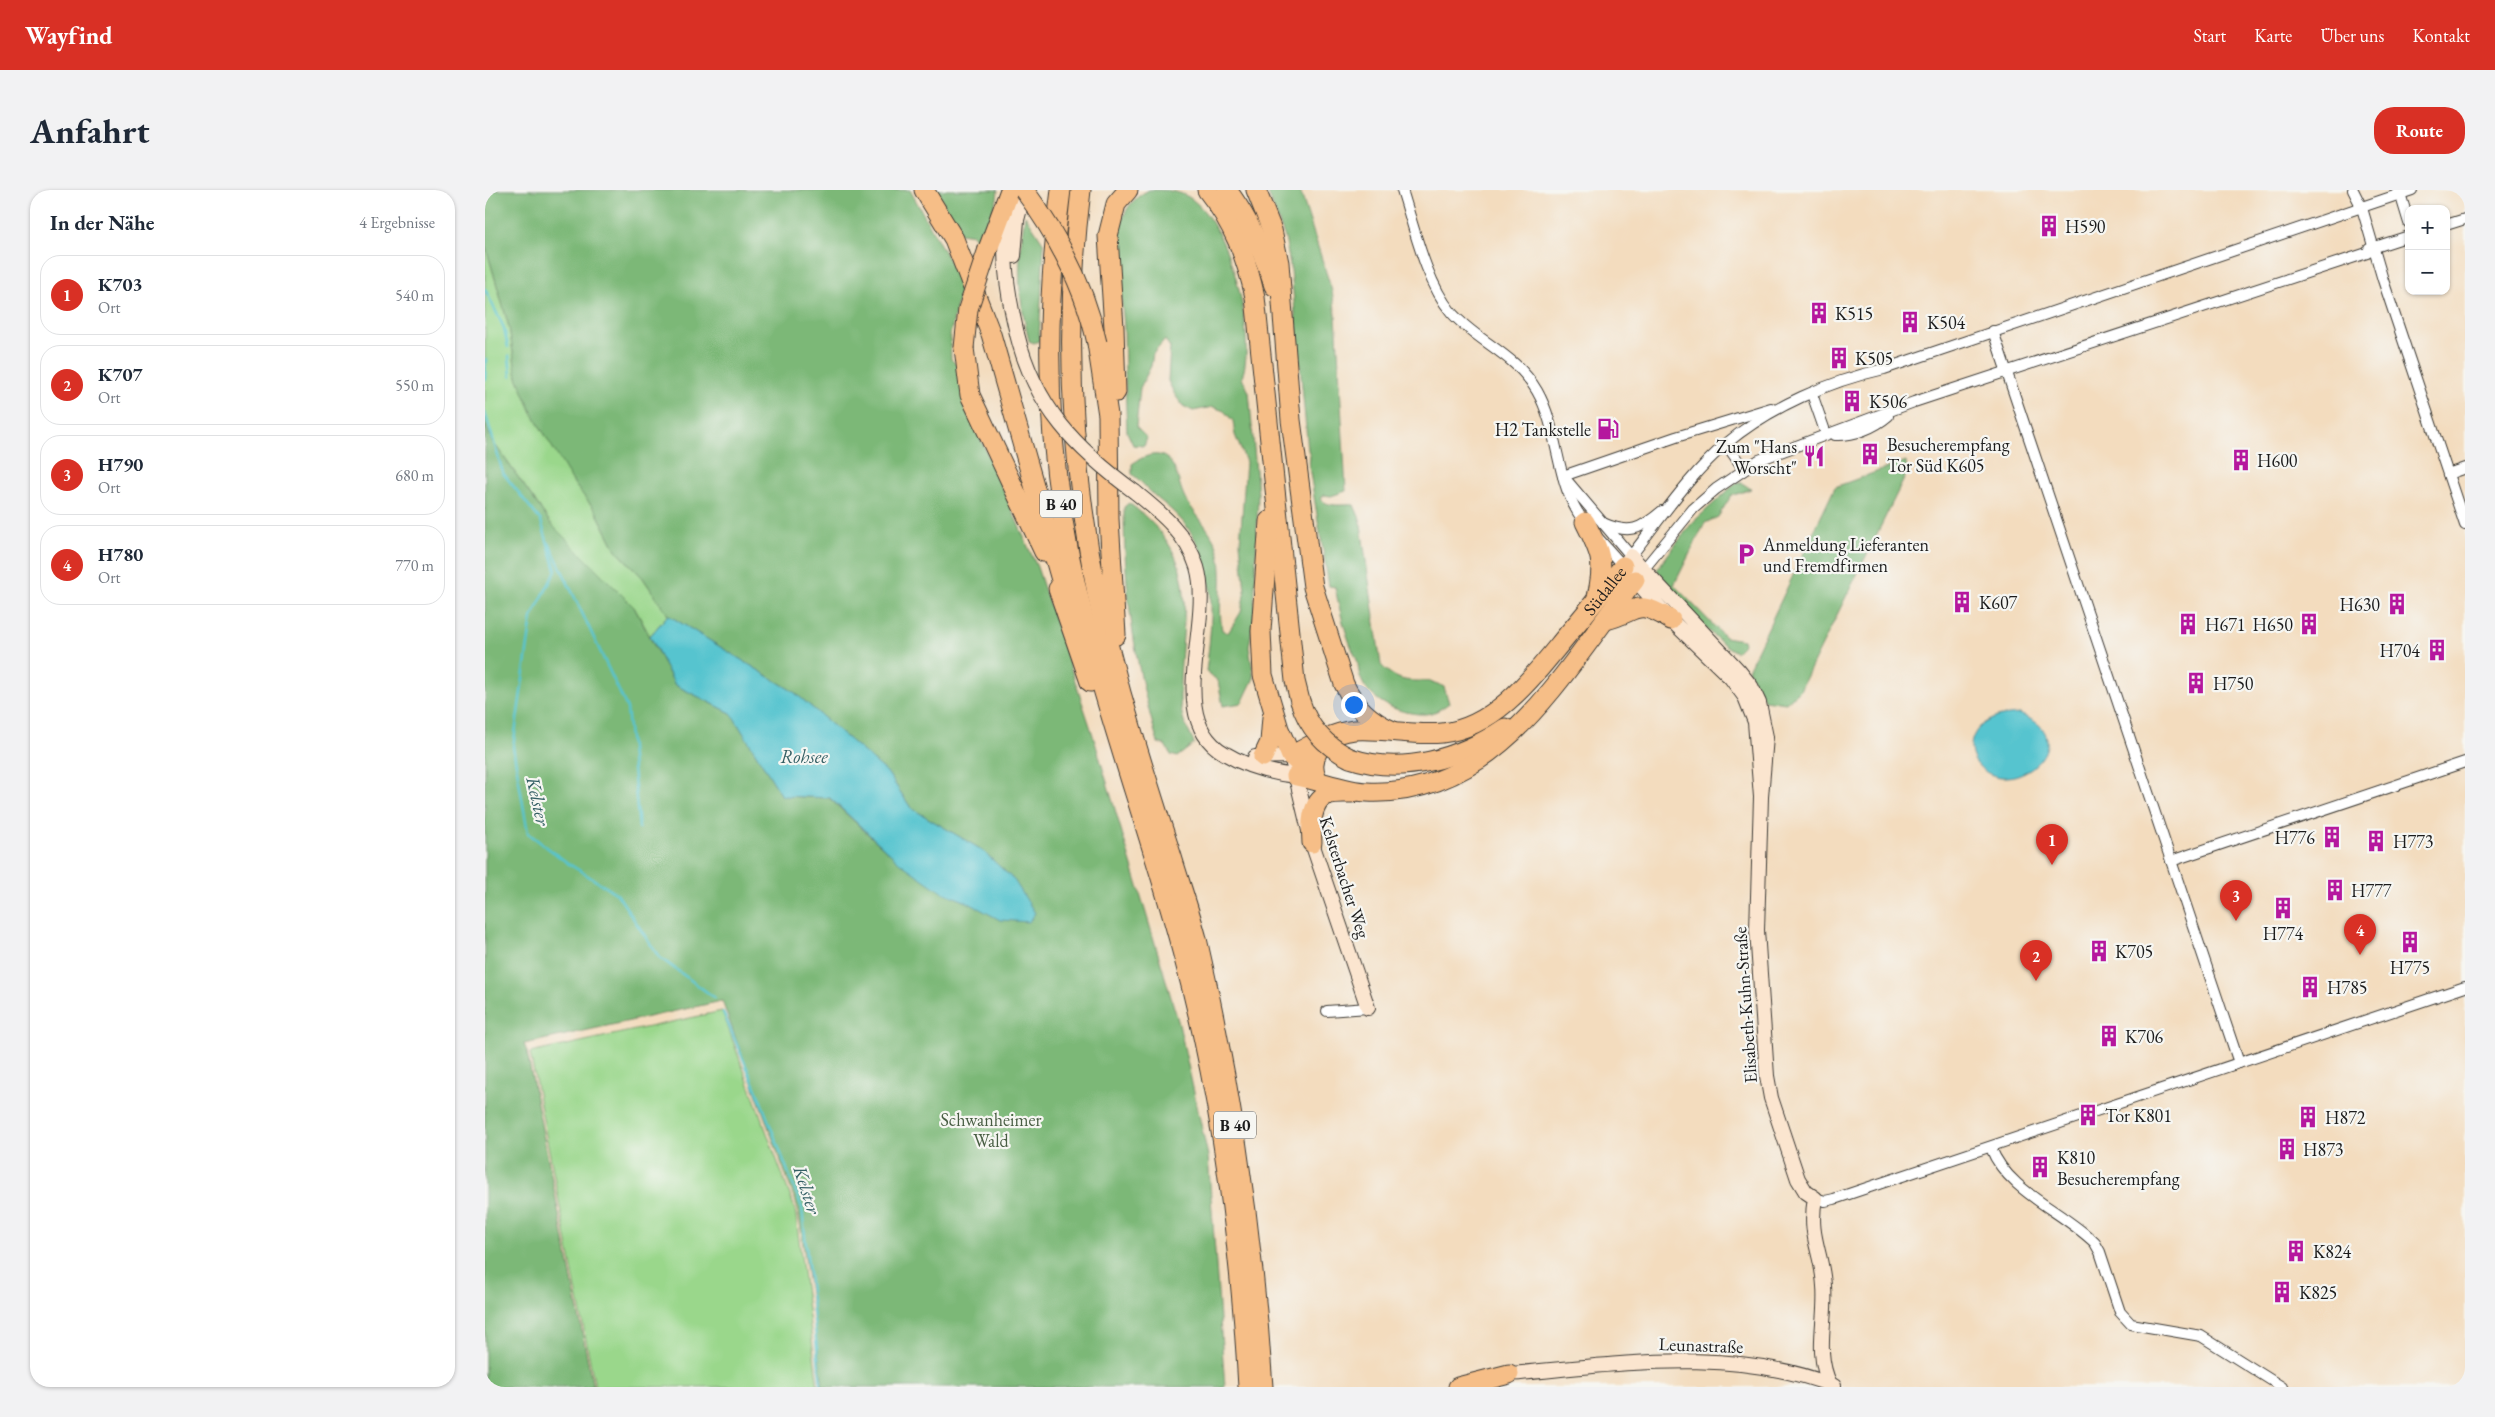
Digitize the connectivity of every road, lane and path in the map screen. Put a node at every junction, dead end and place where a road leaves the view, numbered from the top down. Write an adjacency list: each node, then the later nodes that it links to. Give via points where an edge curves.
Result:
1 (925, 190): 43 (highway, B 40, via 954,239 991,334)
2 (1012, 190): 23 (street, via 1005,236 1005,266); 43 (highway, bridge, via 968,309 964,348 970,395 1047,560)
3 (1024, 190): 23 (street, via 1017,220 1013,272); 27 (highway, bridge, via 1049,226 1074,274 1097,343 1105,386)
4 (1061, 190): 57 (highway, B 40, via 1049,334 1050,394 1059,492 1081,609)
5 (1081, 190): 44 (highway, B 40, via 1071,329 1076,457 1094,582)
6 (1128, 190): 27 (highway, via 1116,204 1108,236 1116,405)
7 (1193, 190): 13 (highway)
8 (1256, 190): 21 (highway, via 1276,247)
9 (1402, 190): 34 (street, via 1441,299 1465,326 1511,359 1537,391 1549,420)
10 (2352, 190): 14 (street); 16 (street, via 2350,204)
11 (2412, 190): 12 (street, Südallee)
12 (2399, 192): 14 (street, Südallee); 15 (street)
13 (1217, 195): 21 (highway, via 1243,211); 29 (highway, via 1242,248 1255,297)
14 (2361, 208): 16 (street, Südallee); 20 (street)
15 (2405, 211)
16 (2342, 213): 22 (street, Südallee)
17 (2465, 219): 18 (street)
18 (2450, 224)
19 (2405, 237): 20 (street, Südallee)
20 (2374, 248): 24 (street, Südallee); 33 (street)
21 (1281, 311): 47 (highway, via 1291,420 1313,587 1349,695 1364,714)
22 (1993, 331): 24 (street); 25 (street, Südallee)
23 (1017, 334): 49 (street, bridge, via 1037,389 1056,421 1105,470 1179,532 1197,567 1202,609 1194,712 1205,737)
24 (2007, 372): 28 (street, Südallee); 59 (street)
25 (1812, 394): 26 (street, Südallee); 28 (street)
26 (1791, 402): 30 (street, Südallee, via 1763,417); 34 (street, Südallee)
27 (1108, 432): 44 (highway, via 1110,557)
28 (1826, 434): 31 (street, Südallee)
29 (1271, 440): 45 (highway, bridge, via 1295,681 1305,716 1320,738 1349,758 1394,766 1437,759 1482,741); 46 (highway, via 1261,656)
30 (1726, 444): 31 (street); 35 (street, Südallee)
31 (1743, 468): 36 (street, Südallee)
32 (2465, 468): 33 (street)
33 (2448, 474): 38 (street)
34 (1563, 476): 37 (street); 37 (street, via 1569,497)
35 (1678, 498): 36 (street); 37 (street, via 1636,529 1620,529); 39 (street, Südallee)
36 (1693, 509): 39 (street, Südallee)
37 (1593, 522): 39 (street); 39 (street); 40 (highway, via 1602,565)
38 (2465, 525)
39 (1633, 568): 40 (highway, Südallee); 41 (highway, Südallee); 42 (street, Elisabeth-Kuhn-Straße); 56 (street, Elisabeth-Kuhn-Straße, via 1739,671 1755,695 1765,727)
40 (1596, 600): 47 (highway, Südallee, via 1529,679 1493,712 1452,731 1421,734)
41 (1604, 620): 42 (highway, via 1616,618 1635,607 1647,608); 45 (highway, Südallee)
42 (1671, 620): 56 (street, Elisabeth-Kuhn-Straße, via 1725,672 1745,697 1755,722)
43 (1085, 667): 57 (highway, B 40)
44 (1121, 693): 71 (highway, B 40, via 1193,924 1224,1059 1253,1251)
45 (1539, 704): 55 (highway, via 1495,749 1451,777 1426,785)
46 (1272, 711): 50 (highway); 51 (highway, via 1271,737)
47 (1393, 731): 48 (highway, Südallee, via 1353,731)
48 (1334, 736): 50 (highway, Südallee); 54 (highway, via 1316,752 1313,764)
49 (1229, 756): 51 (street); 53 (street, via 1254,768)
50 (1291, 756): 51 (street); 53 (street, Kelsterbacher Weg); 54 (highway)
51 (1263, 757)
52 (2465, 762): 59 (street)
53 (1297, 776): 54 (highway); 58 (street, Kelsterbacher Weg)
54 (1322, 779): 55 (highway)
55 (1367, 792): 58 (highway, via 1335,793 1321,800 1312,818)
56 (1761, 797): 65 (street, Elisabeth-Kuhn-Straße, via 1757,930 1768,1088 1798,1179 1806,1192)
57 (1140, 808): 70 (highway, B 40, via 1185,960 1218,1111 1238,1254)
58 (1312, 843): 61 (street, Kelsterbacher Weg)
59 (2171, 861): 63 (street)
60 (2465, 988): 63 (street)
61 (1369, 1008): 62 (street)
62 (1327, 1011)
63 (2239, 1063): 64 (street)
64 (1991, 1148): 65 (street, via 1834,1199); 74 (street, via 2008,1175 2095,1243 2120,1312 2126,1320 2137,1326 2201,1336)
65 (1815, 1198): 66 (street, via 1812,1230 1825,1296)
66 (1821, 1349): 67 (street, via 1812,1365); 69 (street, via 1823,1369)
67 (1798, 1374): 68 (street, Leunastraße, via 1722,1362 1650,1362 1561,1370); 69 (street, Leunastraße)
68 (1511, 1379): 72 (highway); 73 (highway)
69 (1833, 1386)
70 (1248, 1387)
71 (1263, 1387)
72 (1458, 1387)
73 (1493, 1387)
74 (2282, 1387)

